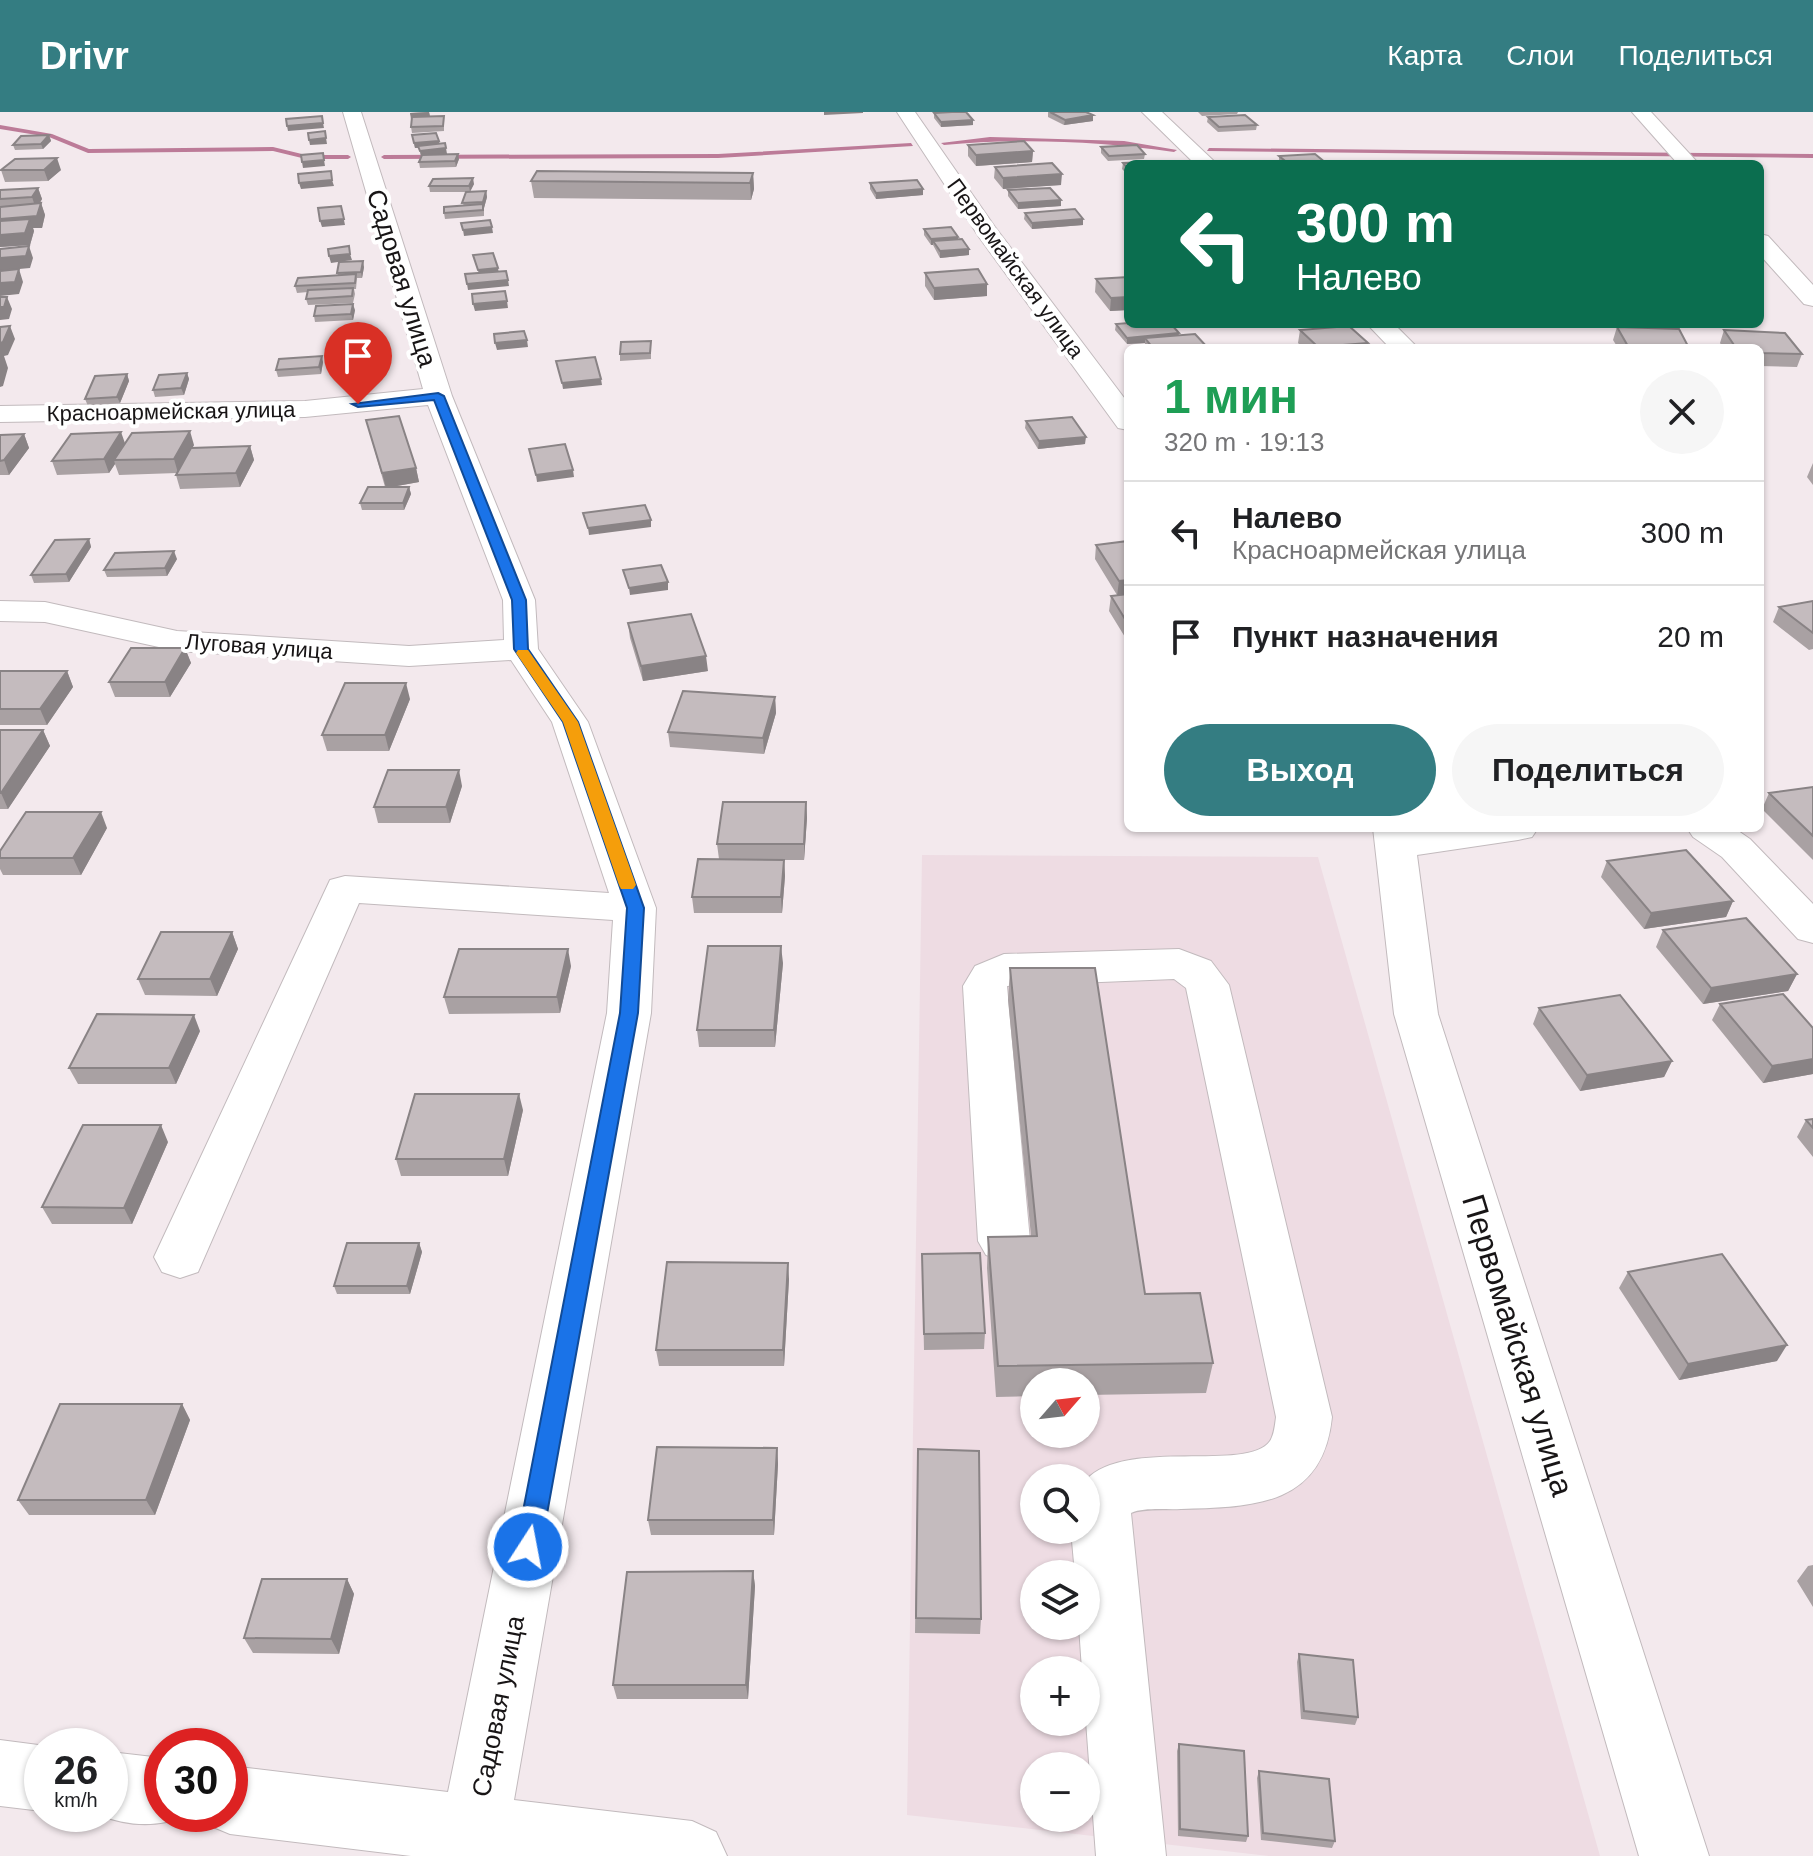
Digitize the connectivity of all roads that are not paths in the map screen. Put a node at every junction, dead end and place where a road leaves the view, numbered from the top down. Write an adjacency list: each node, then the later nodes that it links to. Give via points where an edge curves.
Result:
1 (352, 112): 11 (street, Садовая улица)
2 (906, 112): 13 (street, Первомайская улица)
3 (1151, 112): 5 (street)
4 (1641, 112): 6 (street)
5 (1203, 160)
6 (1685, 160)
7 (1764, 245): 8 (street)
8 (1813, 299)
9 (1383, 328): 10 (street)
10 (1401, 344)
11 (438, 396): 12 (street, Красноармейская улица, via 305,409); 15 (street, Садовая улица, via 519,600)
12 (0, 414)
13 (1124, 417)
14 (0, 611): 15 (street, Луговая улица, via 45,612 177,641 409,656)
15 (521, 649): 19 (street, Садовая улица, via 570,722)
16 (1463, 832): 17 (street)
17 (1394, 837): 29 (street, Первомайская улица, via 1416,1014)
18 (1721, 838): 20 (street)
19 (635, 908): 22 (street, via 345,889); 26 (street, Садовая улица, via 629,1013)
20 (1813, 929)
21 (1004, 1241): 28 (street, via 985,986 990,976 1004,969 1179,964 1196,971 1207,985 1304,1417 1301,1442 1284,1466 1258,1476 1126,1485 1108,1496 1100,1518)
22 (180, 1257)
23 (0, 1773): 24 (street)
24 (24, 1776)
25 (248, 1802): 26 (street)
26 (475, 1829): 27 (street)
27 (692, 1856)
28 (1131, 1856)
29 (1674, 1856)

